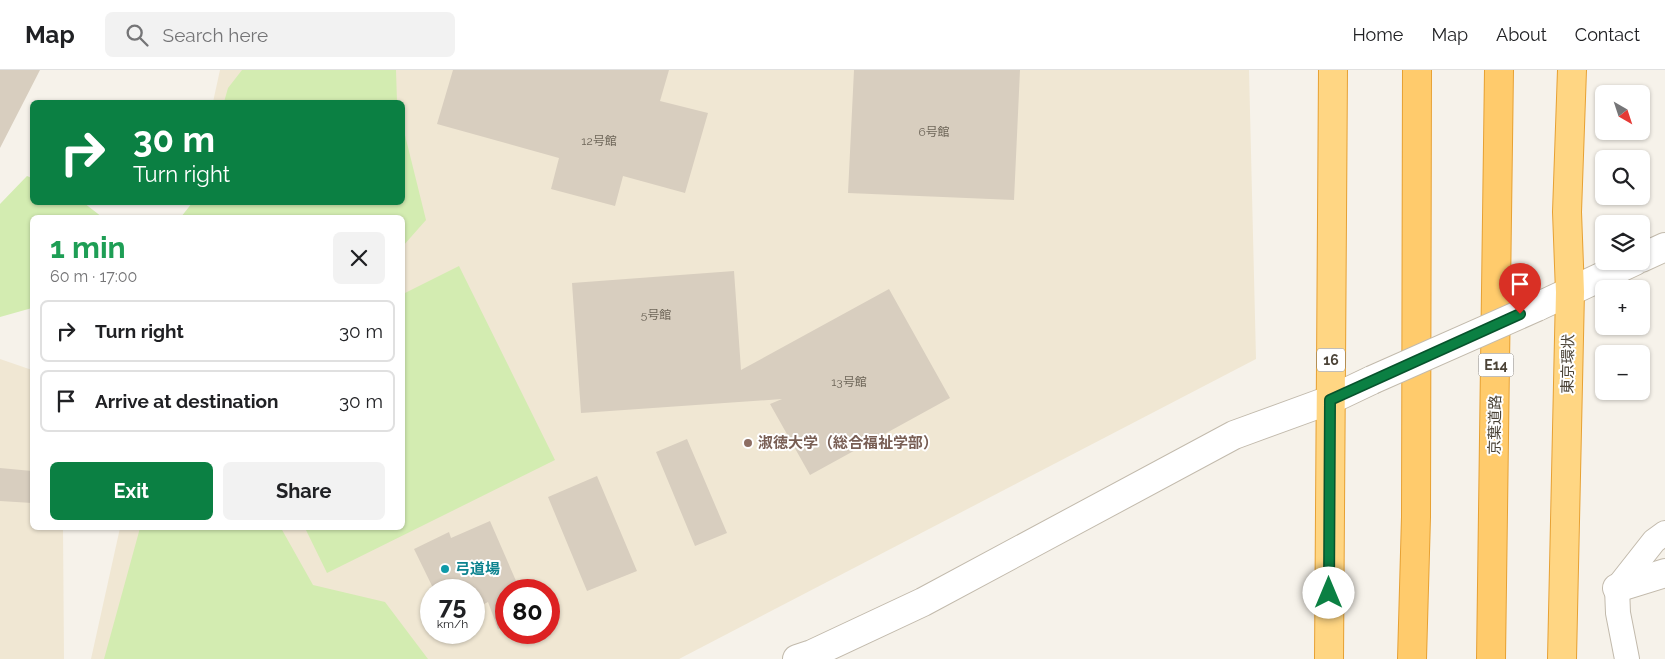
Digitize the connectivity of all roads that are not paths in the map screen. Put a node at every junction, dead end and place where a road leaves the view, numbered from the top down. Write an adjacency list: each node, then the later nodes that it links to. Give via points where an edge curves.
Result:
1 (1333, 70): 9 (highway, 16)
2 (1417, 70): 15 (highway, via 1416,517)
3 (1499, 70): 16 (highway, 京葉道路 / E14)
4 (1572, 70): 8 (highway, 東京環状, via 1567,212)
5 (1665, 247): 6 (street)
6 (1650, 254)
7 (1616, 270): 8 (street)
8 (1570, 292): 9 (street, bridge); 17 (highway, 東京環状)
9 (1330, 400): 13 (highway, 16); 14 (street, via 1234,435 923,602)
10 (1665, 533): 12 (lane, via 1654,541)
11 (1665, 573): 12 (street)
12 (1616, 588): 18 (lane)
13 (1329, 655)
14 (797, 659)
15 (1412, 659)
16 (1491, 659)
17 (1562, 659)
18 (1627, 659)

